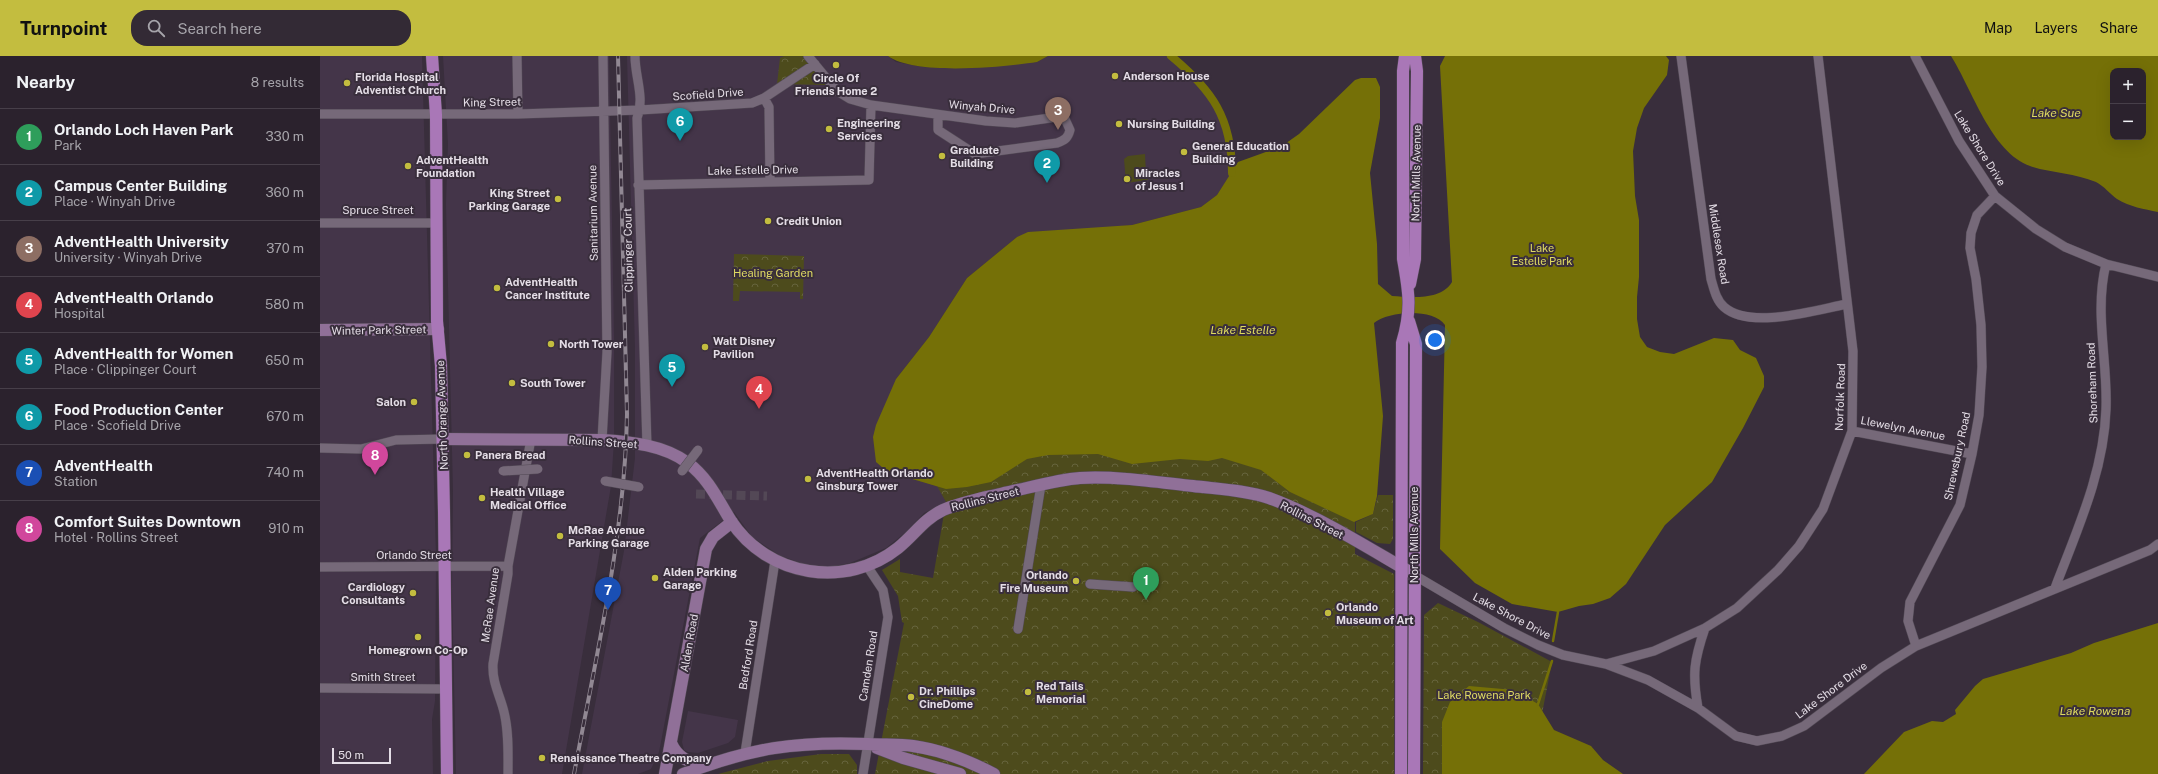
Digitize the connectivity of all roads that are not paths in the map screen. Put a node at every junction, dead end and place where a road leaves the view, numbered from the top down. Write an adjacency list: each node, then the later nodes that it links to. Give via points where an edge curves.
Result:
1 (432, 56): 18 (main road, North Orange Avenue)
2 (517, 56): 17 (street)
3 (603, 56): 14 (street, Sanitarium Avenue)
4 (635, 56): 15 (street, Clippinger Court, via 635,72 642,99)
5 (808, 56): 11 (street, Winyah Drive)
6 (1405, 56): 27 (main road, North Mills Avenue, via 1402,259)
7 (1415, 56): 27 (main road, North Mills Avenue, via 1415,260)
8 (1681, 56): 28 (street, Middlesex Road, via 1711,279 1715,294 1723,307 1737,315 1766,318)
9 (1818, 56): 28 (street, Norfolk Road)
10 (1915, 56): 22 (street, Lake Shore Drive, via 1959,141)
11 (815, 64): 12 (street, Scofield Drive); 13 (street, Winyah Drive, via 837,91 850,99)
12 (764, 98): 15 (street, Scofield Drive, via 752,103); 20 (street, via 769,108)
13 (871, 105): 19 (street, Winyah Drive); 20 (street, Lake Estelle Drive, via 869,180)
14 (603, 110): 15 (street, King Street); 17 (street, King Street); 35 (street, Sanitarium Avenue, via 607,352)
15 (640, 110): 21 (street, Clippinger Court, via 637,118)
16 (320, 114): 18 (street, King Street)
17 (518, 114): 18 (street, King Street)
18 (436, 115): 24 (main road, North Orange Avenue)
19 (938, 115): 19 (street, Winyah Drive, via 938,130 976,154 1057,143 1069,136 1070,130 1065,119 1057,117 1015,123)
20 (770, 182): 21 (street, Lake Estelle Drive)
21 (638, 185): 36 (street, Clippinger Court)
22 (1995, 196): 25 (street, Lake Shore Drive, via 2036,229 2065,247); 39 (street, Shrewsbury Road, via 1977,216 1971,233 1970,248 1981,325 1982,368 1979,415)
23 (320, 223): 24 (street, Spruce Street)
24 (436, 223): 30 (main road, North Orange Avenue)
25 (2106, 264): 26 (street, Lake Shore Drive); 57 (street, Shoreham Road, via 2101,305 2106,408 2104,446 2096,478)
26 (2158, 277)
27 (1409, 289): 29 (main road, North Mills Avenue)
28 (1847, 304): 32 (street, Norfolk Road, via 1853,351)
29 (1409, 321): 53 (main road, North Mills Avenue, via 1402,343); 54 (main road, North Mills Avenue, via 1416,344)
30 (438, 329): 31 (street, Winter Park Street); 33 (main road, North Orange Avenue)
31 (320, 330)
32 (1852, 431): 39 (street, Llewelyn Avenue); 58 (street, Norfolk Road, via 1823,509 1799,546 1778,570 1737,608)
33 (442, 439): 34 (street, Rollins Street); 37 (street, Rollins Street, via 396,440 361,449); 52 (main road, North Orange Avenue)
34 (531, 439): 35 (street, Rollins Street); 49 (street, McRae Avenue)
35 (602, 440): 36 (street, Rollins Street)
36 (647, 446): 46 (street, Rollins Street, via 687,462 702,475)
37 (320, 448)
38 (698, 450): 42 (street, bridge)
39 (1972, 454): 60 (street, Shrewsbury Road, via 1960,505 1910,602 1908,620)
40 (538, 469): 41 (street, bridge)
41 (503, 471)
42 (682, 471)
43 (605, 480): 45 (street, bridge)
44 (1041, 485): 50 (street, Rollins Street, via 941,511 924,522 892,552); 53 (street, Rollins Street, via 1079,478 1102,478 1245,492 1269,498 1313,518); 59 (street)
45 (639, 486)
46 (732, 522): 48 (street, Rollins Street, via 747,540); 65 (street, Alden Road, via 714,537 706,549)
47 (2158, 544): 57 (street, Lake Shore Drive, via 2150,550)
48 (775, 561): 50 (street, Rollins Street, via 812,572 851,571); 67 (street, Bedford Road)
49 (508, 566): 52 (street, Orlando Street); 70 (street, McRae Avenue, via 492,676 504,712)
50 (867, 566): 66 (street, Camden Road, via 883,590 888,617)
51 (320, 567): 52 (street, Orlando Street)
52 (444, 567): 63 (main road, North Orange Avenue)
53 (1401, 567): 54 (street, Rollins Street); 76 (main road, North Mills Avenue)
54 (1414, 575): 61 (street, Lake Shore Drive, via 1538,645 1563,655); 77 (main road, North Mills Avenue)
55 (1090, 584): 56 (street)
56 (1133, 587)
57 (2055, 588): 60 (street, Lake Shore Drive)
58 (1705, 628): 61 (street, Norfolk Road, via 1654,651); 64 (street, via 1694,666)
59 (1018, 629)
60 (1916, 646): 64 (street, Lake Shore Drive, via 1881,668 1804,726 1782,736 1758,741 1736,736)
61 (1606, 664): 64 (street, Lake Shore Drive, via 1648,680)
62 (320, 688): 63 (street, Smith Street)
63 (445, 689): 69 (main road, North Orange Avenue)
64 (1698, 708)
65 (670, 743): 68 (street, via 679,757 687,762); 71 (street, Alden Road)
66 (868, 744): 67 (street, via 800,743); 73 (street, Camden Road); 74 (street, via 903,758); 75 (street, via 913,746 932,750 964,760)
67 (745, 753): 68 (street)
68 (706, 765): 72 (street)
69 (447, 774)
70 (508, 774)
71 (665, 774)
72 (683, 774)
73 (863, 774)
74 (960, 774)
75 (994, 774)
76 (1401, 774)
77 (1414, 774)

